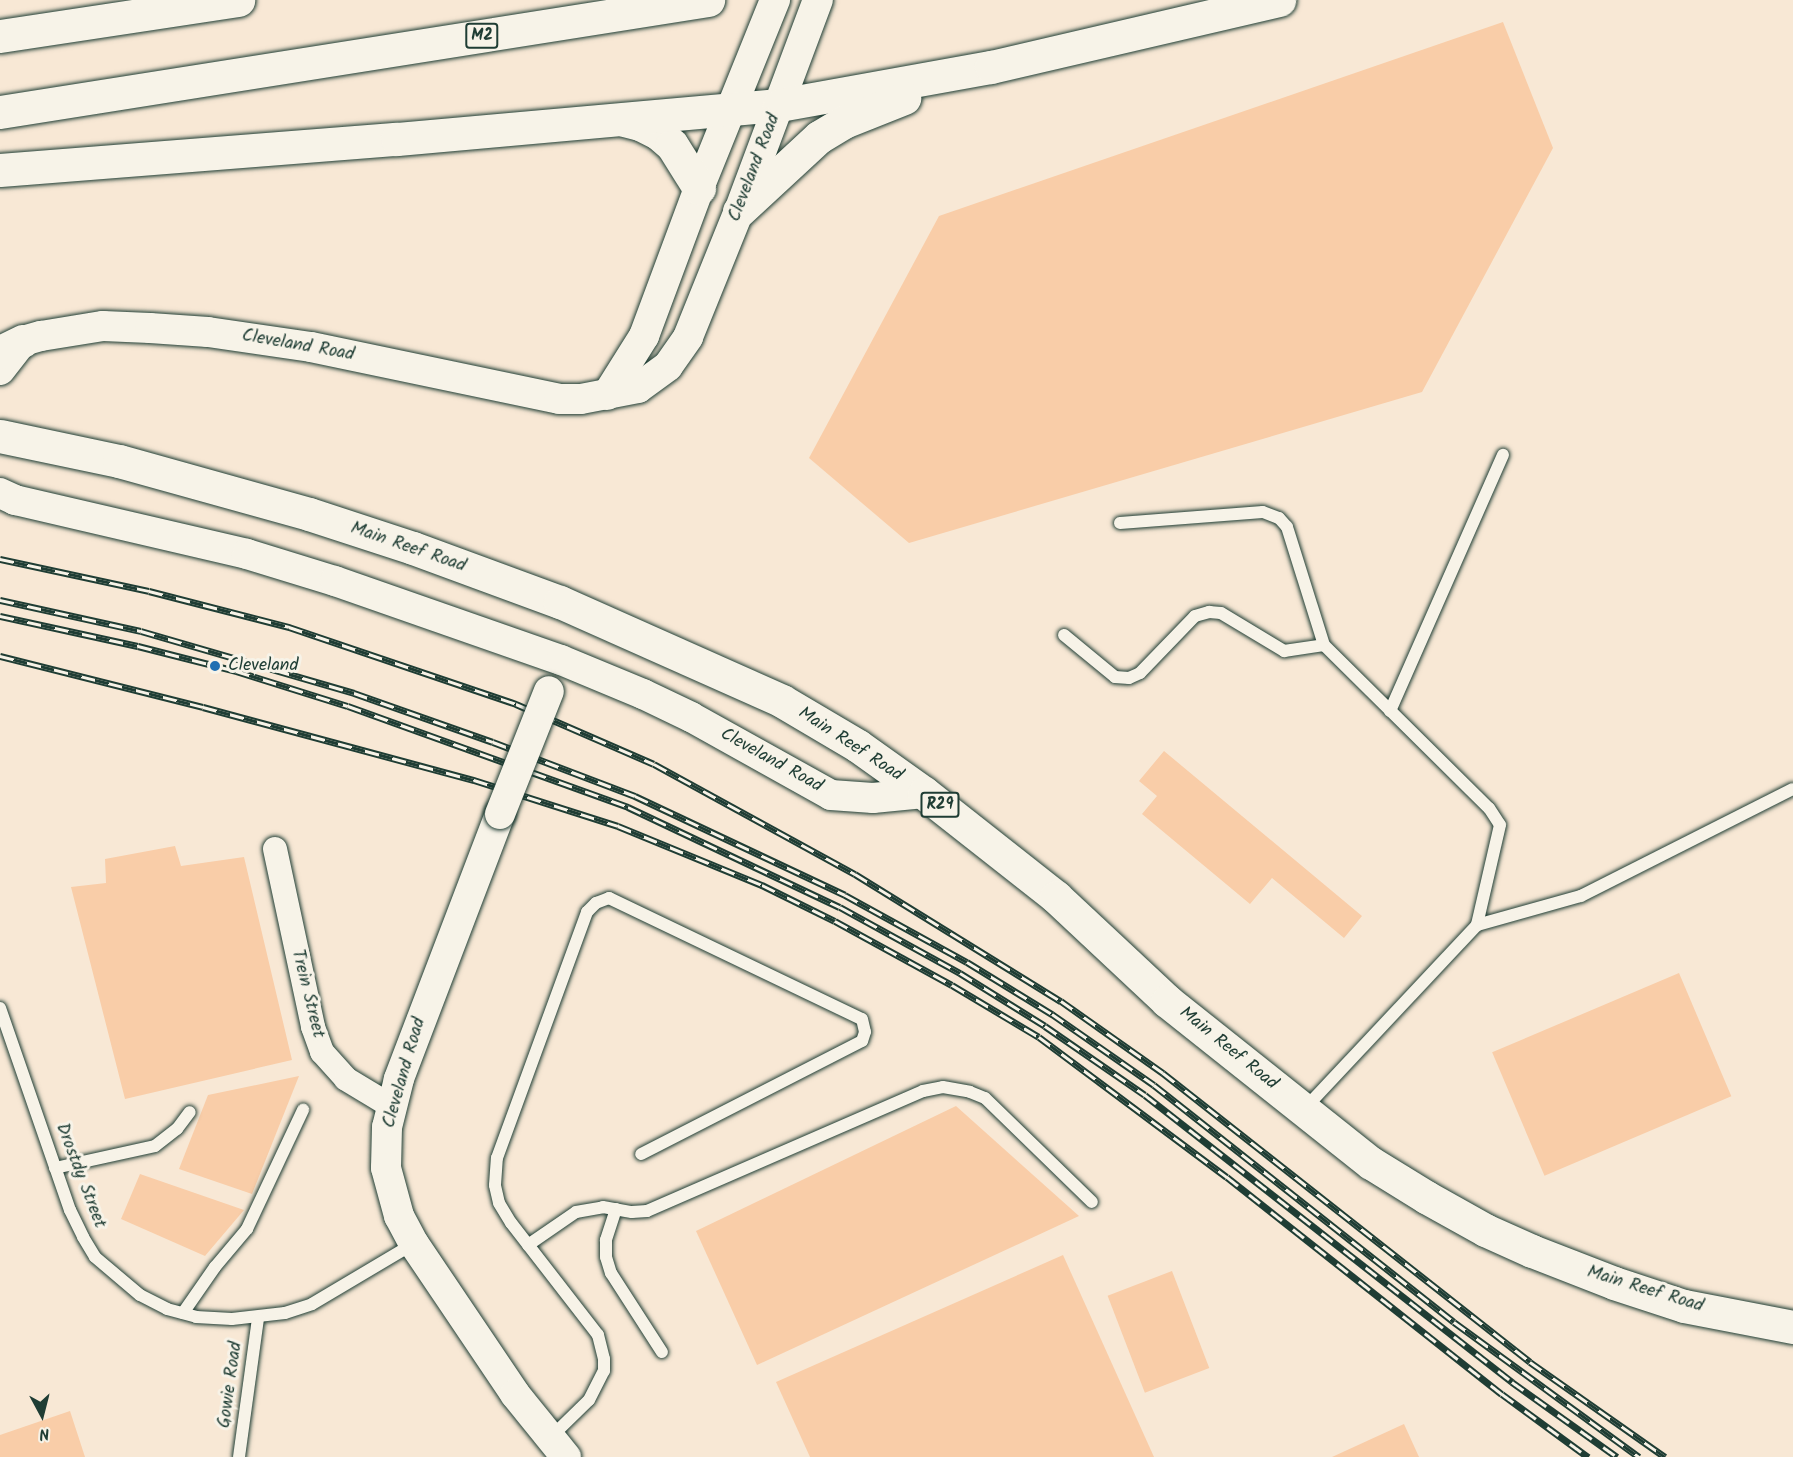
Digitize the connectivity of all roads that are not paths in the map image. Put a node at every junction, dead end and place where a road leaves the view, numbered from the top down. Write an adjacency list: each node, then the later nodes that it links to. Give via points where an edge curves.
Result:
1 (238, 0): 6 (main road)
2 (708, 0): 10 (main road, M2)
3 (775, 0): 9 (street)
4 (818, 0): 8 (street, Cleveland Road)
5 (1279, 0): 7 (main road)
6 (0, 36)
7 (1113, 39): 8 (main road, via 991,67); 14 (main road, via 911,96 844,122 812,143)
8 (778, 105): 9 (main road); 14 (street, Cleveland Road)
9 (730, 110): 11 (main road); 13 (street)
10 (0, 112)
11 (621, 120): 12 (main road); 13 (main road, via 640,124 672,145)
12 (0, 170)
13 (699, 188): 17 (street, via 644,336)
14 (739, 211): 17 (street, Cleveland Road, via 677,356 638,388)
15 (12, 347): 16 (street, Cleveland Road); 17 (street, Cleveland Road, via 68,330 103,326 208,332 311,347 528,394 581,399)
16 (0, 370)
17 (607, 395)
18 (0, 436): 27 (main road, Main Reef Road / R29, via 119,461 309,514 560,602 782,701 858,746)
19 (1503, 455): 25 (lane)
20 (0, 493): 24 (street, Cleveland Road, via 15,500 247,554)
21 (1120, 523): 23 (lane, via 1263,513 1279,518 1287,526)
22 (1064, 635): 23 (lane, via 1115,677 1129,678 1140,674 1195,616 1209,612 1221,613 1284,651)
23 (1324, 645): 25 (lane)
24 (561, 660): 27 (street, Cleveland Road, via 692,717 831,795 873,798); 31 (street, Cleveland Road, bridge, via 419,1019)
25 (1390, 711): 29 (lane, via 1489,808 1500,825)
26 (1793, 789): 29 (lane, via 1581,896)
27 (924, 793): 33 (main road, Main Reef Road / R29, via 1056,897 1167,1001)
28 (275, 849): 31 (street, Trein Street, via 313,1027 322,1052 346,1078)
29 (1477, 925): 33 (lane)
30 (0, 1008): 36 (lane, Drostdy Street)
31 (391, 1106): 39 (street, Cleveland Road, via 386,1168 399,1216)
32 (303, 1110): 41 (lane, via 247,1229)
33 (1303, 1110): 43 (main road, Main Reef Road / R29, via 1390,1174 1485,1230 1532,1251 1684,1306)
34 (190, 1112): 36 (lane, via 177,1129 155,1146)
35 (641, 1154): 40 (lane, via 862,1041 862,1019 609,898 596,903 587,912 497,1158 495,1185 499,1203)
36 (55, 1168): 41 (lane, Drostdy Street, via 70,1210 95,1257 140,1295)
37 (1092, 1202): 38 (lane, via 985,1098 943,1087 923,1091 647,1211)
38 (616, 1209): 40 (lane, via 576,1212); 44 (lane, via 606,1240 608,1265)
39 (414, 1244): 42 (lane, Drostdy Street, via 312,1304); 45 (street, Cleveland Road, via 467,1326)
40 (528, 1245): 45 (lane, via 598,1335 604,1359 604,1371)
41 (183, 1313): 42 (lane, Drostdy Street)
42 (258, 1318): 46 (lane, Gowie Road)
43 (1793, 1327)
44 (662, 1352)
45 (558, 1448)
46 (238, 1457)

